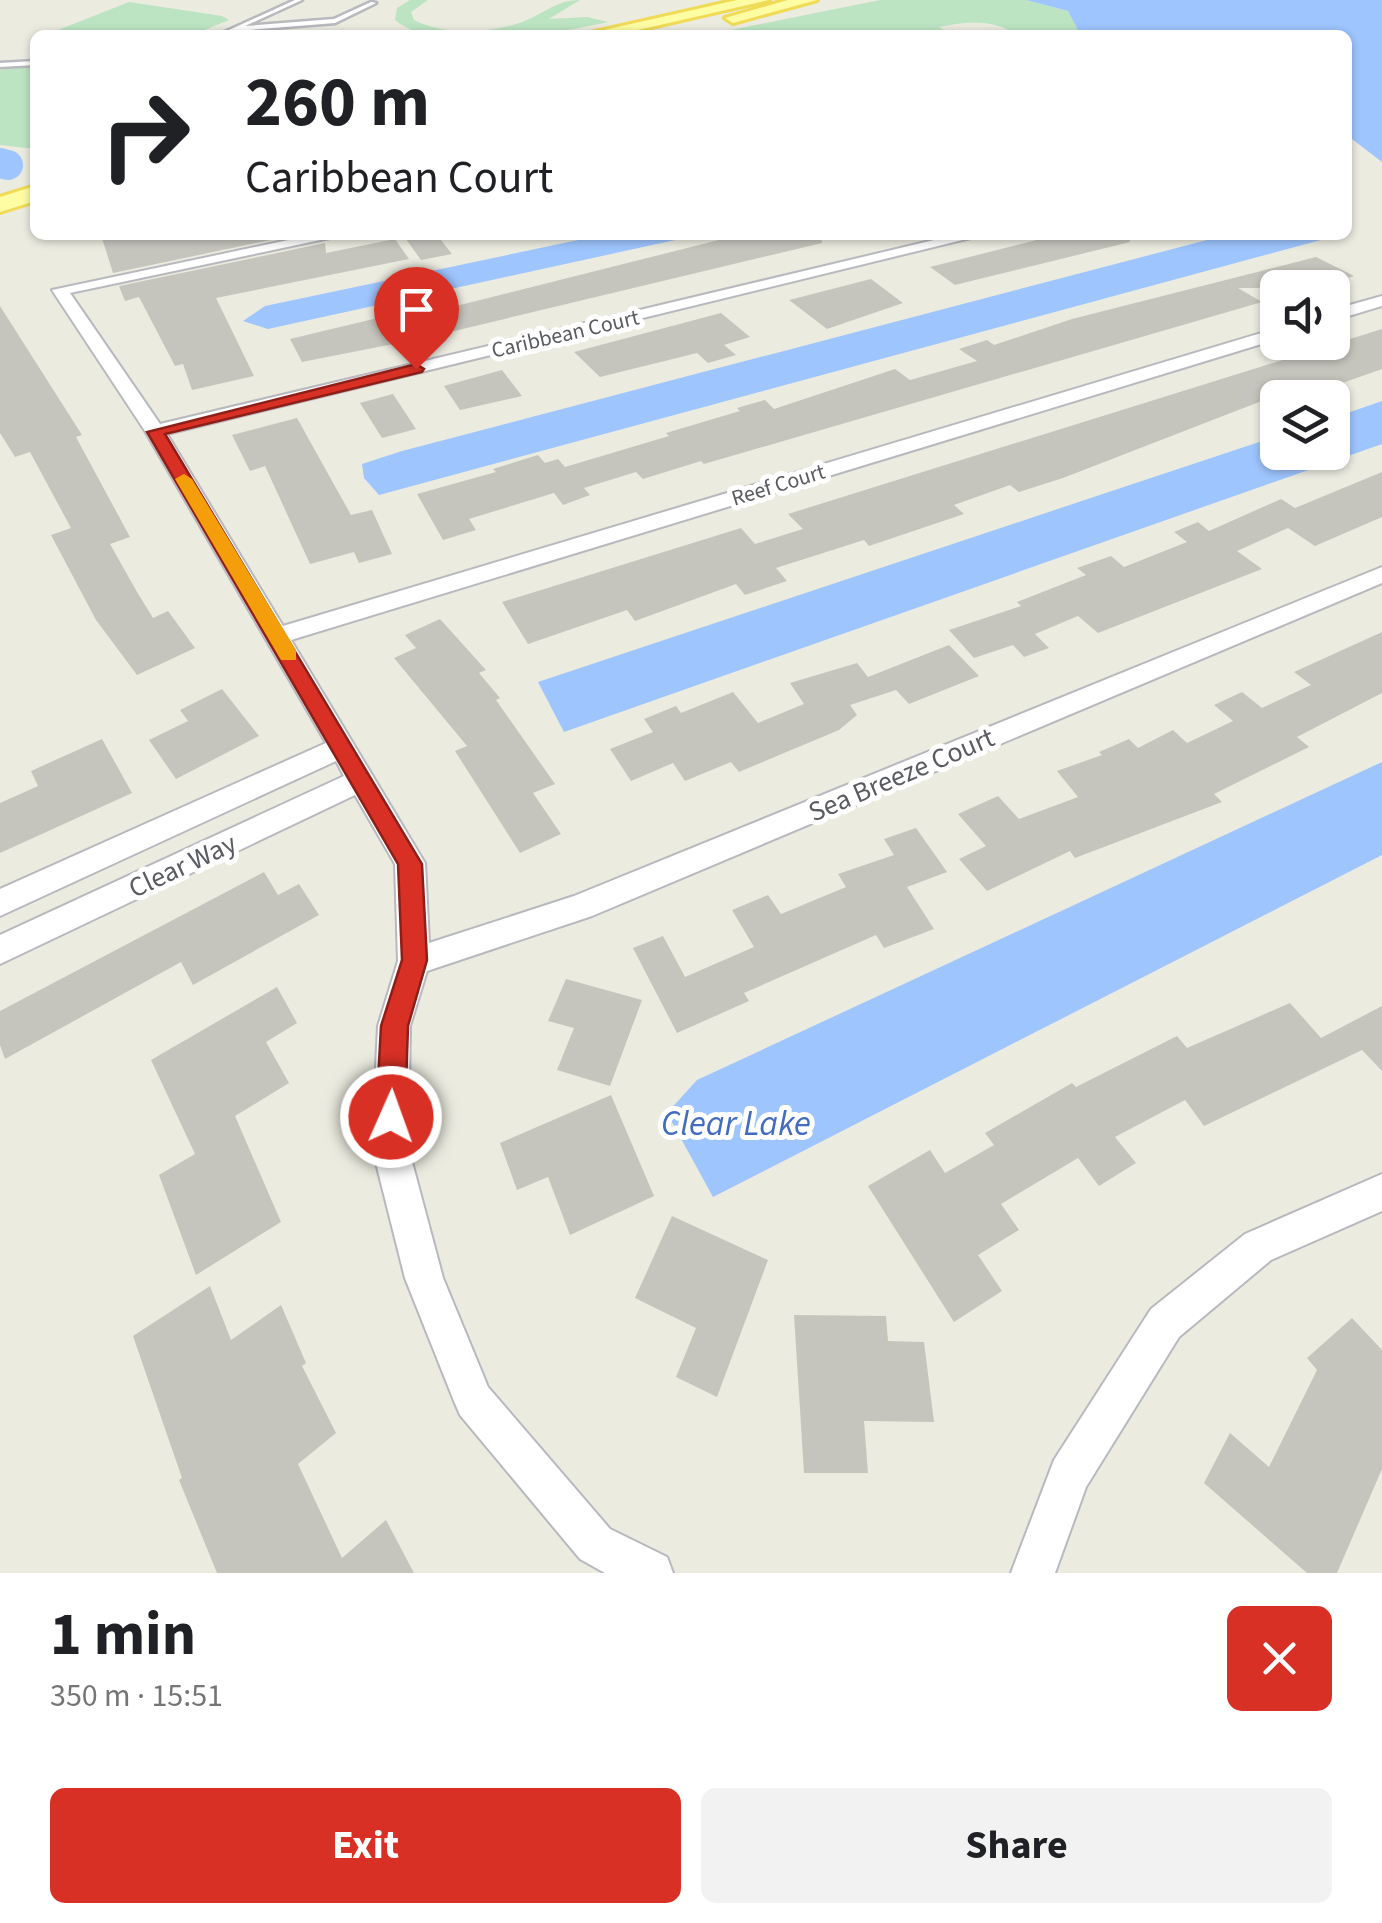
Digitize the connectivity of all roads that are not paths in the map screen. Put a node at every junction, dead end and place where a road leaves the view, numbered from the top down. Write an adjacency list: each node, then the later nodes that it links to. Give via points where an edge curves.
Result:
1 (300, 0): 5 (lane)
2 (354, 0): 5 (lane, via 373,2 335,21)
3 (761, 0): 6 (main road)
4 (810, 0): 7 (main road)
5 (234, 29)
6 (615, 30)
7 (673, 30)
8 (30, 63): 9 (lane)
9 (0, 66)
10 (30, 177): 11 (main road)
11 (0, 187)
12 (30, 195): 13 (main road)
13 (0, 205)
14 (311, 240): 19 (street, via 60,290)
15 (955, 240): 19 (street, Caribbean Court)
16 (1382, 301): 17 (street)
17 (1350, 311)
18 (1260, 337): 21 (street, Reef Court)
19 (155, 432): 21 (street)
20 (1382, 574): 26 (street, Sea Breeze Court, via 581,906)
21 (278, 636): 22 (street)
22 (340, 748): 23 (street); 24 (street, Clear Way)
23 (363, 780): 25 (street, Clear Way); 26 (street, via 410,864)
24 (0, 903)
25 (0, 950)
26 (414, 960): 28 (street, via 394,1026 390,1147 424,1278 474,1400 594,1544)
27 (1382, 1192): 29 (street, via 1258,1247 1165,1324 1069,1475)
28 (651, 1573)
29 (1033, 1573)

